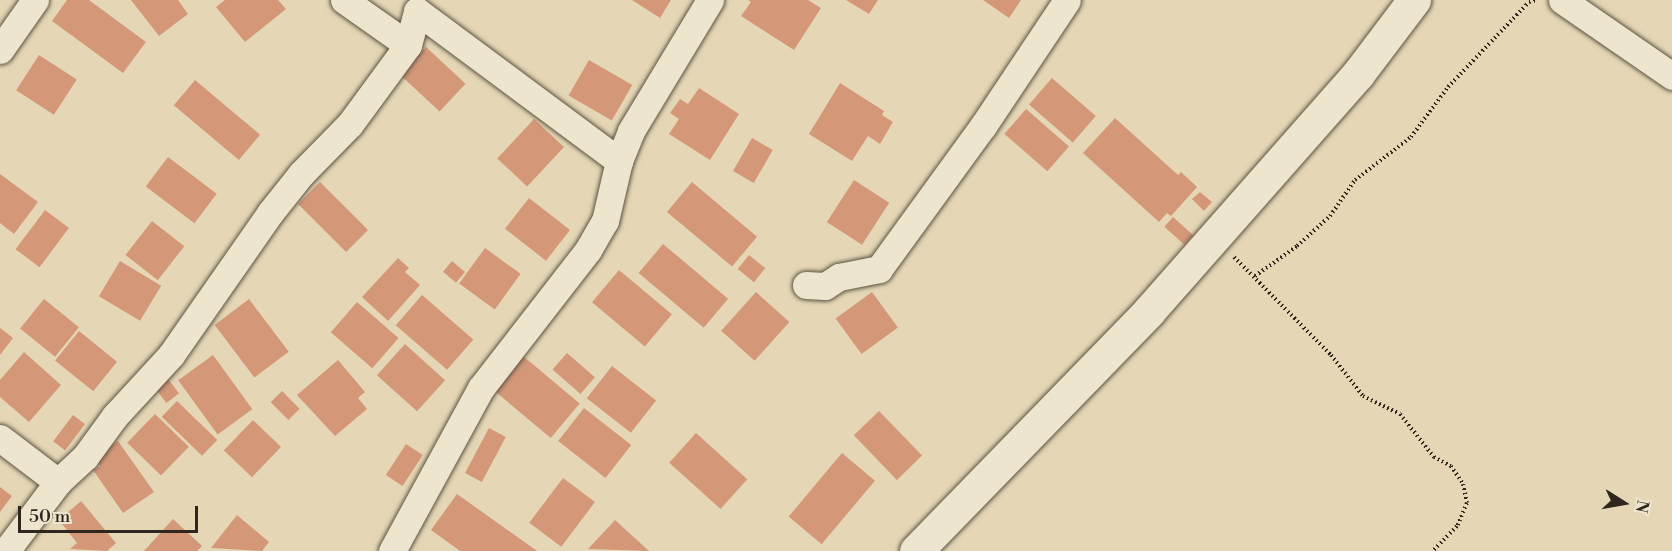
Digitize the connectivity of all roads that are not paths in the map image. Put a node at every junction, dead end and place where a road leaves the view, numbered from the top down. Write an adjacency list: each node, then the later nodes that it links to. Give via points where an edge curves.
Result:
1 (35, 0): 9 (street)
2 (344, 0): 8 (street)
3 (710, 0): 11 (street, via 631,132)
4 (1067, 0): 12 (street, via 983,126 879,269 839,277 825,286)
5 (1414, 0): 17 (street, via 1358,74 1149,311)
6 (1562, 0): 10 (street)
7 (419, 6): 8 (street); 11 (street)
8 (408, 45): 14 (street, via 350,124 270,213 171,355 115,416 85,457)
9 (0, 50)
10 (1672, 76)
11 (619, 161): 16 (street, via 605,221 588,250 482,388)
12 (806, 285)
13 (0, 438): 14 (street)
14 (58, 482): 15 (street)
15 (6, 551)
16 (392, 551)
17 (915, 551)

